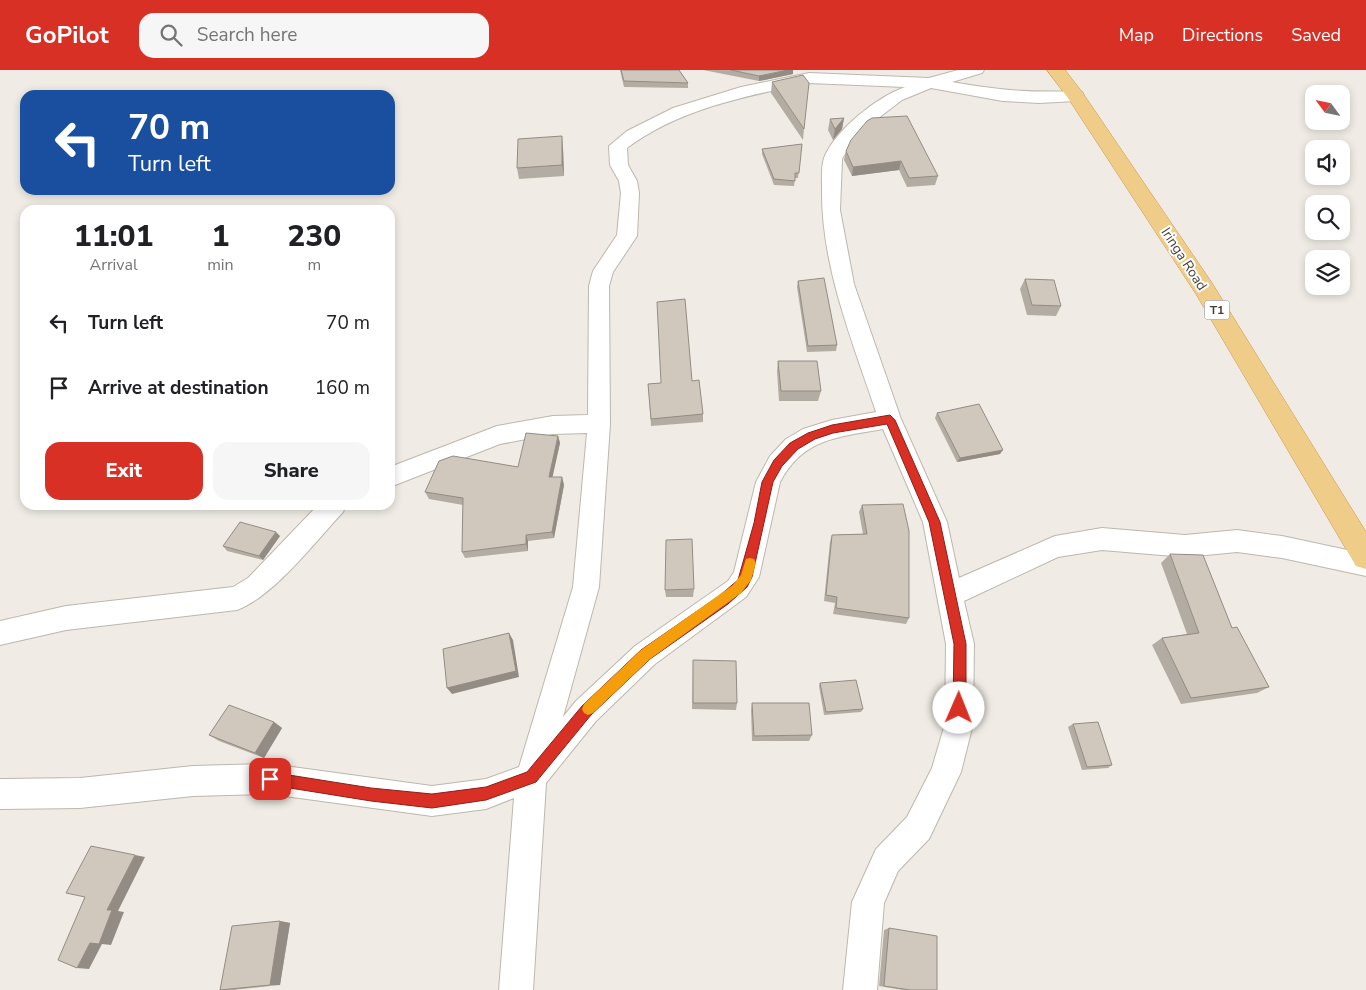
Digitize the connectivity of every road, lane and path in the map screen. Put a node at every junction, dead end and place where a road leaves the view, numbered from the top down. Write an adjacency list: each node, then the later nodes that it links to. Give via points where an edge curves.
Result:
1 (976, 70): 3 (street)
2 (1056, 70): 4 (highway, Iringa Road / T1)
3 (930, 83): 4 (street, via 1003,96); 5 (street, via 896,96 858,125 840,146 833,159 831,174 831,210 844,284); 6 (street, via 792,80 679,112 634,134 618,146 619,164 628,181 627,236 603,271 599,286)
4 (1076, 96): 9 (highway, Iringa Road / T1, via 1204,289)
5 (890, 420): 11 (street, via 934,522); 13 (street, via 832,429 794,446 778,463 768,482 742,584 645,655 586,711)
6 (599, 424): 7 (street, via 553,425 497,435); 13 (street, via 586,587)
7 (395, 475)
8 (329, 510): 12 (street, via 263,579 237,598 66,618)
9 (1366, 558)
10 (1366, 565): 11 (street, via 1282,546 1238,541 1185,546 1102,539 1055,547)
11 (951, 594): 16 (street, via 960,644 959,724 946,772 918,828 887,860 868,902)
12 (0, 633)
13 (531, 778): 14 (street, via 486,794 432,801 270,779 193,781 80,793); 15 (street)
14 (0, 794)
15 (516, 990)
16 (860, 990)

